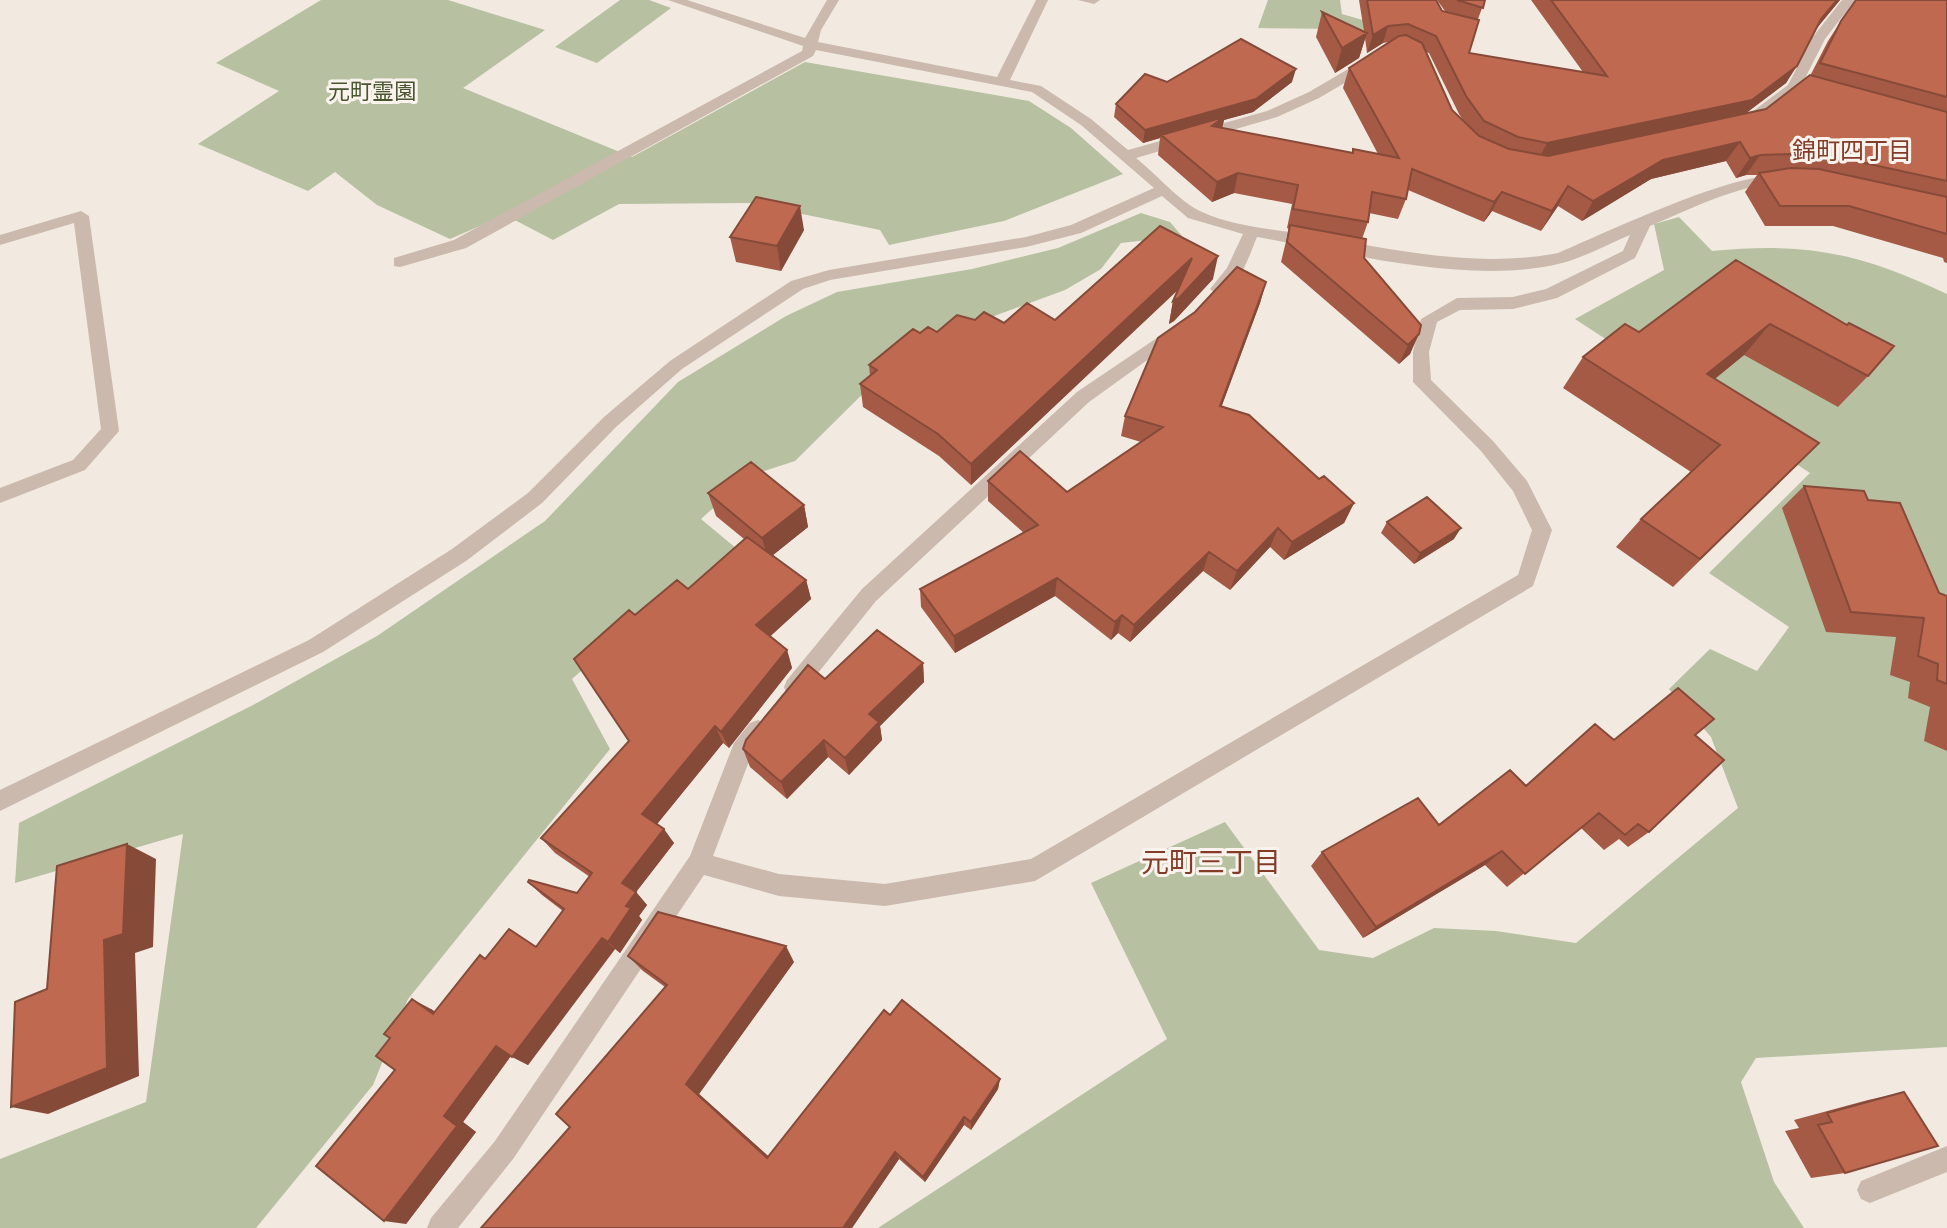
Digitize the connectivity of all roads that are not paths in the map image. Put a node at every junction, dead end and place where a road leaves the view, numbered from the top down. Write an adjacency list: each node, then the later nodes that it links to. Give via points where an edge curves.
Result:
1 (674, 0): 7 (street)
2 (833, 0): 7 (street)
3 (1042, 0): 9 (street)
4 (1084, 0): 5 (street)
5 (1094, 0)
6 (1849, 0): 10 (street, via 1819,38 1802,89)
7 (811, 43): 9 (street); 17 (street, via 808,53 460,244)
8 (1377, 57): 11 (street, via 1287,108)
9 (1002, 82): 11 (street, via 1036,89 1062,103)
10 (1735, 126)
11 (1126, 156): 13 (street)
12 (1790, 181): 14 (street, via 1746,183)
13 (1162, 190): 15 (street, via 1193,214); 19 (street, via 1076,229 797,285 676,365 535,498 459,555 316,646)
14 (1644, 222): 15 (street, via 1561,258 1529,264 1410,258); 20 (street, via 1629,254 1551,294 1513,303 1457,304 1429,319 1421,352 1422,382 1520,486 1542,530 1526,580 1035,870 885,895 779,885)
15 (1252, 231): 20 (street, via 1234,271 1182,327 1083,397 869,595 742,750)
16 (0, 240): 18 (street, via 81,216 110,431 79,465)
17 (400, 262)
18 (0, 496)
19 (0, 801)
20 (699, 863): 23 (street, via 504,1150)
21 (1947, 1159): 22 (street)
22 (1870, 1190)
23 (441, 1228)

